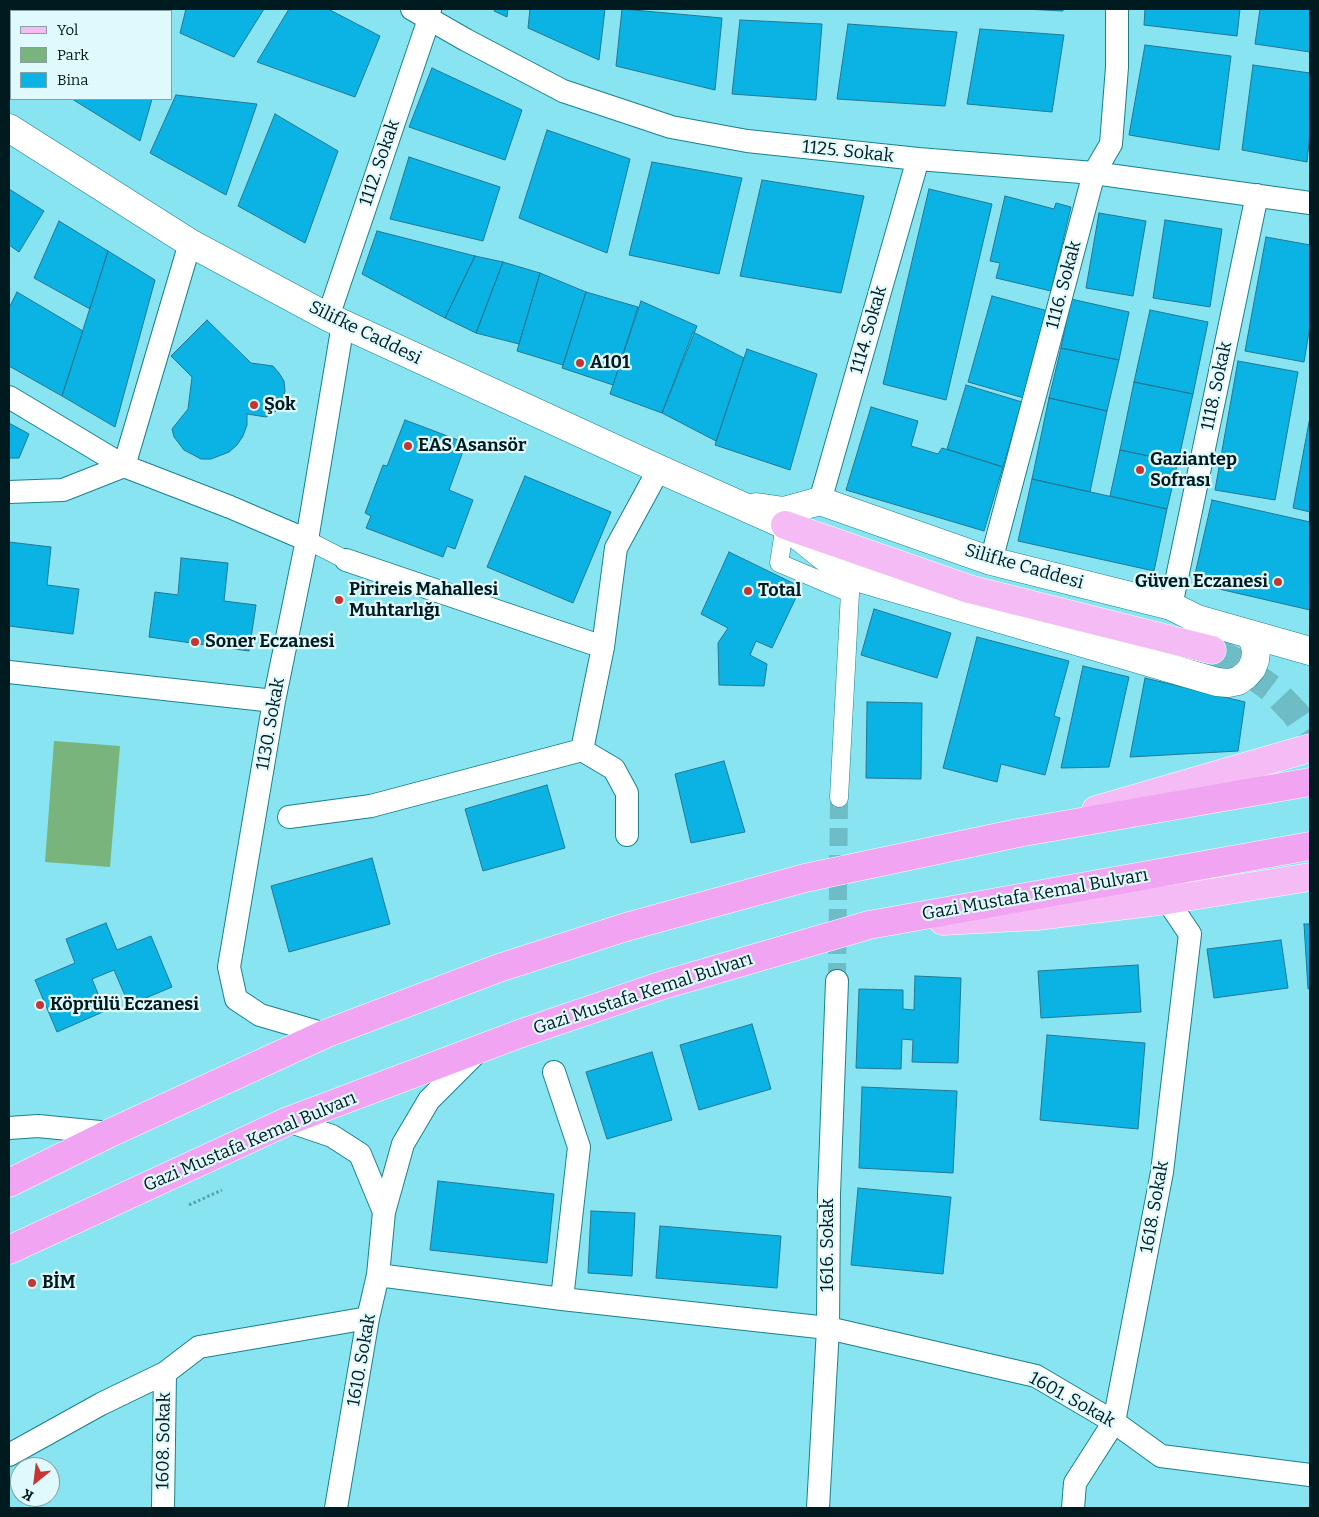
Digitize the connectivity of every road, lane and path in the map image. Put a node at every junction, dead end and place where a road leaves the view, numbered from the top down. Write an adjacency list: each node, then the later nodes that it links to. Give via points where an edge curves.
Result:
1 (1117, 9): 5 (street, 1116. Sokak, via 1117,67 1111,144)
2 (423, 12): 4 (street, 1125. Sokak, via 466,40 563,91 671,128 747,141); 9 (street, 1112. Sokak)
3 (9, 128): 8 (street, Silifke Caddesi)
4 (918, 159): 5 (street, 1125. Sokak); 14 (street, 1114. Sokak)
5 (1094, 173): 6 (street, 1125. Sokak); 19 (street, 1116. Sokak)
6 (1257, 194): 7 (street, 1125. Sokak); 20 (street, 1118. Sokak)
7 (1310, 203)
8 (190, 242): 9 (street, Silifke Caddesi); 11 (street)
9 (336, 321): 12 (street, Silifke Caddesi); 17 (street, 1130. Sokak)
10 (9, 397): 11 (street)
11 (124, 466): 13 (street, via 63,490); 17 (street)
12 (659, 470): 15 (street, Silifke Caddesi); 22 (street, via 616,548)
13 (9, 492)
14 (820, 501): 15 (street, Silifke Caddesi, via 784,511); 19 (street, Silifke Caddesi)
15 (738, 505): 16 (street, Silifke Caddesi)
16 (785, 525): 21 (street, Silifke Caddesi, via 846,574 1217,682 1238,681 1252,668 1256,651); 23 (main road, via 969,589); 30 (street, via 779,563 850,594)
17 (307, 540): 18 (street); 26 (street, 1130. Sokak)
18 (346, 560): 22 (street)
19 (991, 560): 20 (street, Silifke Caddesi)
20 (1170, 606): 21 (street, Silifke Caddesi, via 1198,619)
21 (1250, 634): 24 (street, Silifke Caddesi)
22 (603, 647): 28 (street)
23 (1212, 650)
24 (1310, 650)
25 (9, 672): 26 (street)
26 (274, 701): 39 (street, 1130. Sokak, via 228,967 236,1000 260,1015)
27 (1310, 748): 33 (main road)
28 (582, 750): 31 (street, via 371,806); 32 (street, via 614,769 627,793)
29 (1310, 782): 33 (highway)
30 (839, 798)
31 (289, 817)
32 (627, 834)
33 (1018, 834): 39 (highway, via 805,878 626,927 499,968)
34 (1310, 846): 37 (highway, Gazi Mustafa Kemal Bulvarı)
35 (1310, 877): 36 (main road)
36 (1167, 900): 37 (main road, via 1036,916); 55 (street, 1618. Sokak, via 1190,934 1162,1172)
37 (869, 925): 40 (highway, Gazi Mustafa Kemal Bulvarı, via 663,985)
38 (837, 982): 53 (street, 1616. Sokak)
39 (325, 1034): 44 (highway)
40 (481, 1049): 42 (highway, Gazi Mustafa Kemal Bulvarı); 48 (street, 1610. Sokak, via 429,1100 403,1144)
41 (554, 1072): 51 (street, via 579,1147)
42 (288, 1121): 48 (street, via 332,1136 360,1154); 49 (highway, Gazi Mustafa Kemal Bulvarı)
43 (9, 1128): 44 (street, via 38,1126)
44 (110, 1132): 45 (highway)
45 (9, 1183)
46 (222, 1190): 47 (path)
47 (189, 1205)
48 (384, 1212): 50 (street, 1610. Sokak)
49 (9, 1250)
50 (378, 1275): 51 (street, 1601. Sokak); 52 (street, 1610. Sokak)
51 (562, 1299): 53 (street, 1601. Sokak)
52 (368, 1318): 54 (street, via 199,1347); 59 (street, 1610. Sokak)
53 (828, 1328): 55 (street, 1601. Sokak, via 1036,1376); 60 (street, 1616. Sokak)
54 (165, 1373): 56 (street); 58 (street, 1608. Sokak)
55 (1114, 1422): 57 (street, 1601. Sokak, via 1161,1456); 61 (street, 1618. Sokak, via 1075,1483)
56 (9, 1455)
57 (1310, 1475)
58 (163, 1508)
59 (336, 1508)
60 (818, 1508)
61 (1074, 1508)

